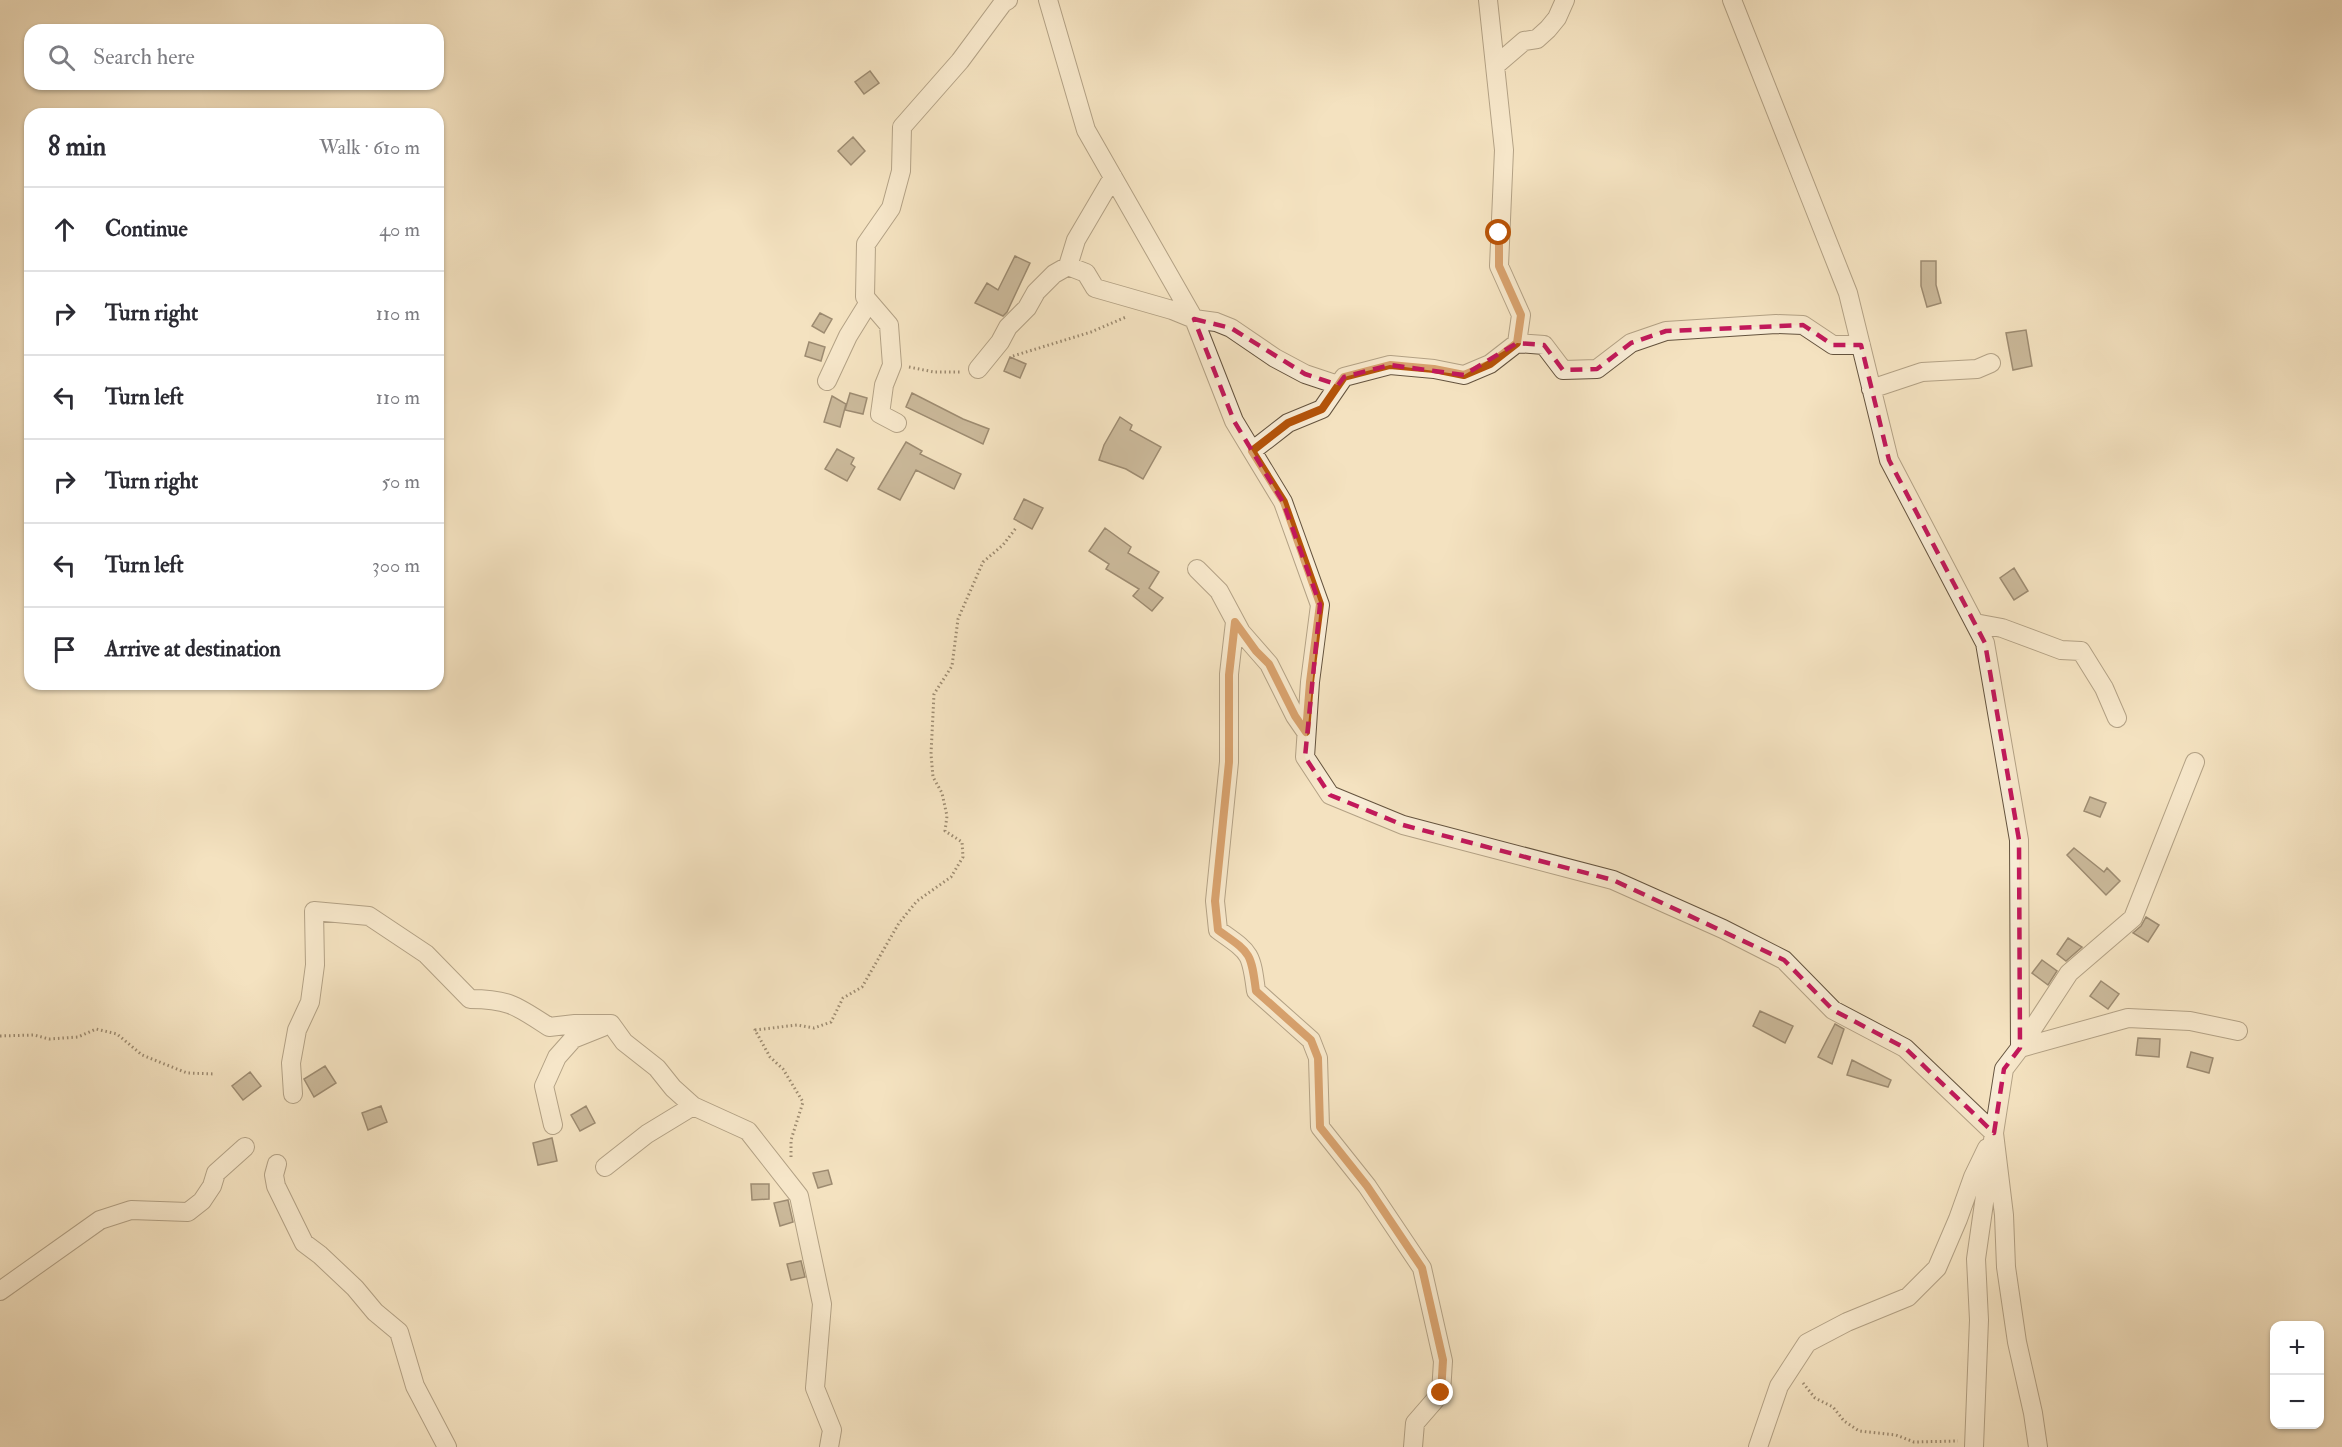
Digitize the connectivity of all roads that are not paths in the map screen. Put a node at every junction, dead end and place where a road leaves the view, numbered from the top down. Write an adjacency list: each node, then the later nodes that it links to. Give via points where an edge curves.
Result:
1 (1008, 0): 9 (street, via 902,127 901,171 891,208 866,244 865,297)
2 (1048, 0): 7 (street, via 1086,130)
3 (1488, 0): 6 (street)
4 (1565, 0): 6 (street, via 1557,18 1543,34 1524,41)
5 (1732, 0): 12 (street, via 1848,293)
6 (1495, 66): 11 (street, via 1504,150 1499,266 1521,315)
7 (1113, 177): 8 (street, via 1076,240); 10 (street)
8 (1068, 266): 10 (street, via 1086,273 1095,288); 14 (street, via 1036,292)
9 (869, 302): 15 (street); 18 (street, via 889,325 892,366 884,385 880,414)
10 (1194, 319): 16 (street, via 1231,328 1305,374); 19 (street, via 1234,422)
11 (1517, 343): 12 (street, via 1544,345 1563,370 1597,369 1632,343 1666,331 1803,325 1833,345); 16 (street, via 1490,364 1464,375 1390,365 1344,377)
12 (1861, 345): 17 (street)
13 (1991, 363): 17 (street, via 1977,369 1922,372)
14 (978, 369)
15 (827, 381)
16 (1338, 385): 19 (street, via 1322,409 1288,423)
17 (1871, 389): 22 (street, via 1889,460)
18 (897, 423)
19 (1252, 451): 24 (street, via 1284,502 1320,604)
20 (1197, 569): 21 (street, via 1218,591)
21 (1235, 622): 24 (street, via 1269,664); 40 (street, via 1229,675 1229,762 1215,901 1218,930 1252,960 1256,991 1311,1040 1318,1058 1320,1127 1367,1186 1422,1268 1443,1360 1441,1393 1415,1423)
22 (1975, 622): 23 (street, via 2061,650 2081,651); 28 (street, via 1985,643 2019,840)
23 (2117, 718)
24 (1306, 732): 32 (street, via 1305,758 1330,795 1403,825 1613,880 1784,960 1833,1010 1905,1047)
25 (2195, 762): 28 (street, via 2133,918 2069,973)
26 (611, 1024): 29 (street, via 549,1027 497,999 470,999 426,954 369,916 314,911 315,964 310,1002 297,1030 291,1063); 30 (street, via 624,1042 657,1068); 31 (street, via 573,1039 556,1057 544,1086)
27 (2238, 1031): 28 (street, via 2190,1021 2128,1018)
28 (2020, 1048): 32 (street, via 2004,1069)
29 (293, 1094)
30 (693, 1106): 35 (street, via 647,1134); 39 (street, via 748,1131 799,1196 822,1304 815,1388 832,1431)
31 (553, 1125)
32 (1994, 1133): 37 (street, via 1976,1259 1979,1320); 41 (street, via 1937,1268 1908,1296 1808,1343 1779,1386); 42 (street, via 2006,1267)
33 (246, 1147): 36 (street, via 216,1173 202,1201 188,1212 131,1210 100,1220)
34 (277, 1164): 38 (street, via 276,1186 304,1243 399,1332 415,1386)
35 (605, 1167)
36 (0, 1291)
37 (1975, 1444)
38 (447, 1447)
39 (829, 1447)
40 (1413, 1447)
41 (1758, 1447)
42 (2038, 1447)

